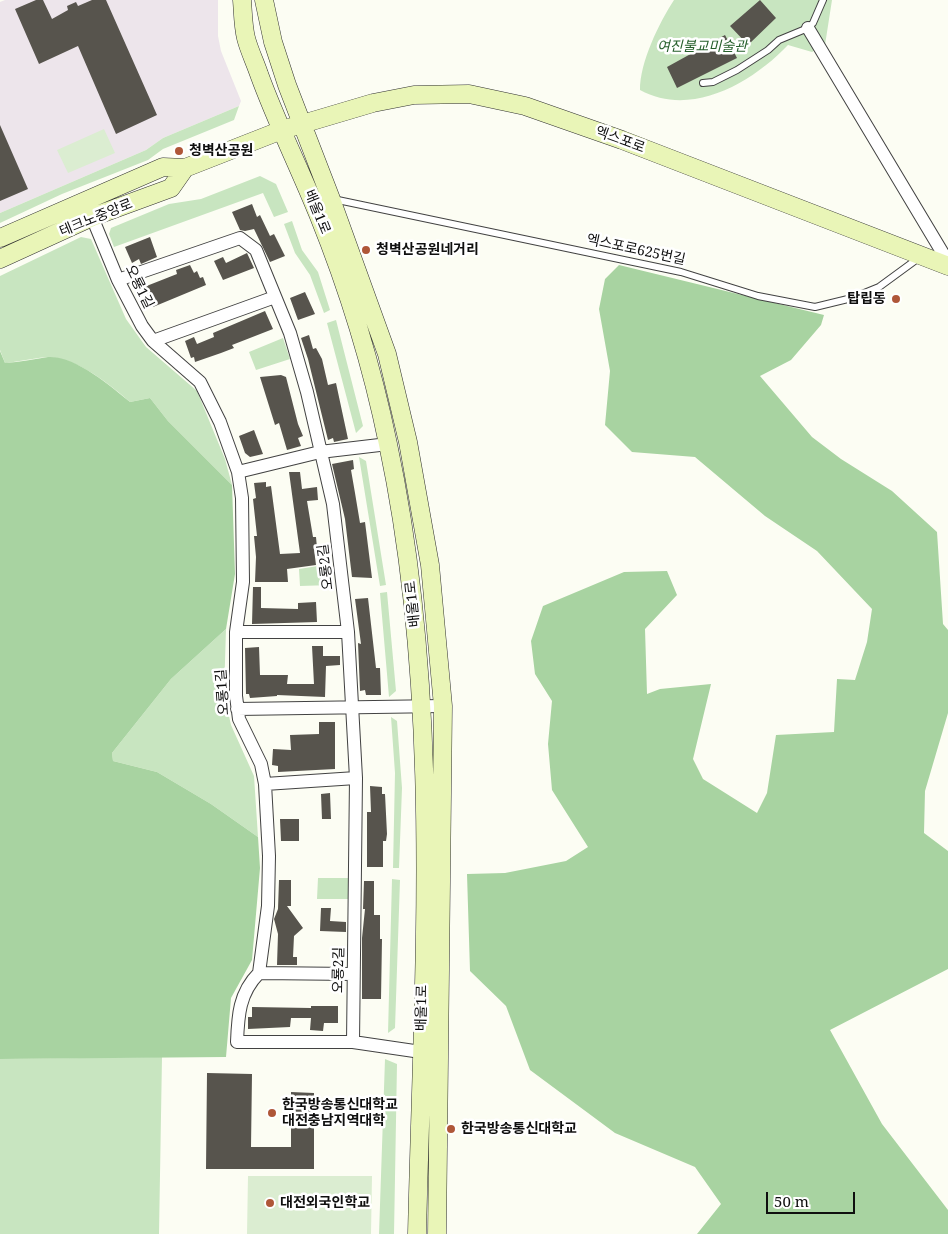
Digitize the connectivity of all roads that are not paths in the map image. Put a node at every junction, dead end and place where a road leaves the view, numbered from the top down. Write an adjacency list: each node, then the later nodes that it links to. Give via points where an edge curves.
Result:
1 (242, 0): 7 (main road, 배울1로, via 246,38)
2 (264, 0): 6 (main road, 배울1로, via 273,42)
3 (823, 0): 4 (lane)
4 (808, 28): 5 (lane, via 779,40 738,70 713,82); 14 (street)
5 (703, 83)
6 (302, 124): 7 (main road, 엑스포로); 9 (main road, 배울1로); 12 (main road, 엑스포로, via 373,102 414,95 469,94 499,99 622,140)
7 (282, 130): 8 (main road, 테크노중앙로); 18 (main road, 배울1로, via 341,273)
8 (186, 168): 10 (main road, 테크노중앙로, via 171,188); 11 (main road, 테크노중앙로, via 163,167)
9 (332, 199): 12 (lane, 엑스포로625번길, via 680,272 758,296 815,307 879,287); 24 (main road, 배울1로, via 387,354 408,442 430,565)
10 (92, 217): 13 (main road, 테크노중앙로); 15 (street, 오룡1길)
11 (0, 238)
12 (923, 255): 14 (main road, 엑스포로)
13 (0, 259)
14 (948, 264)
15 (118, 280): 16 (street, 오룡2길, via 240,238 256,250); 17 (street, 오룡1길, via 132,310)
16 (274, 297): 17 (street); 19 (street, 오룡2길, via 290,333)
17 (153, 341): 20 (street, 오룡1길, via 200,382 220,422)
18 (388, 444): 19 (street); 23 (main road, 배울1로, via 409,564)
19 (320, 452): 20 (street); 22 (street, 오룡2길, via 333,504)
20 (238, 472): 21 (street, 오룡1길, via 242,498 243,582)
21 (236, 632): 22 (street); 26 (street, 오룡1길)
22 (348, 632): 25 (street, 오룡2길)
23 (421, 706): 24 (street); 25 (street); 32 (main road, 배울1로, via 425,866)
24 (443, 706): 34 (main road, 배울1로)
25 (352, 707): 26 (street); 27 (street, 오룡2길)
26 (237, 709): 28 (street, 오룡1길, via 239,720 261,764)
27 (356, 778): 28 (street); 30 (street, 오룡2길)
28 (265, 784): 29 (street, 오룡1길, via 268,906)
29 (259, 973): 30 (street); 31 (street, 오룡1길, via 251,980 239,1004 237,1042)
30 (353, 974): 31 (street, 오룡2길)
31 (353, 1042): 32 (street, 오룡1길)
32 (421, 1052): 33 (main road, 배울1로)
33 (417, 1234)
34 (437, 1234)

